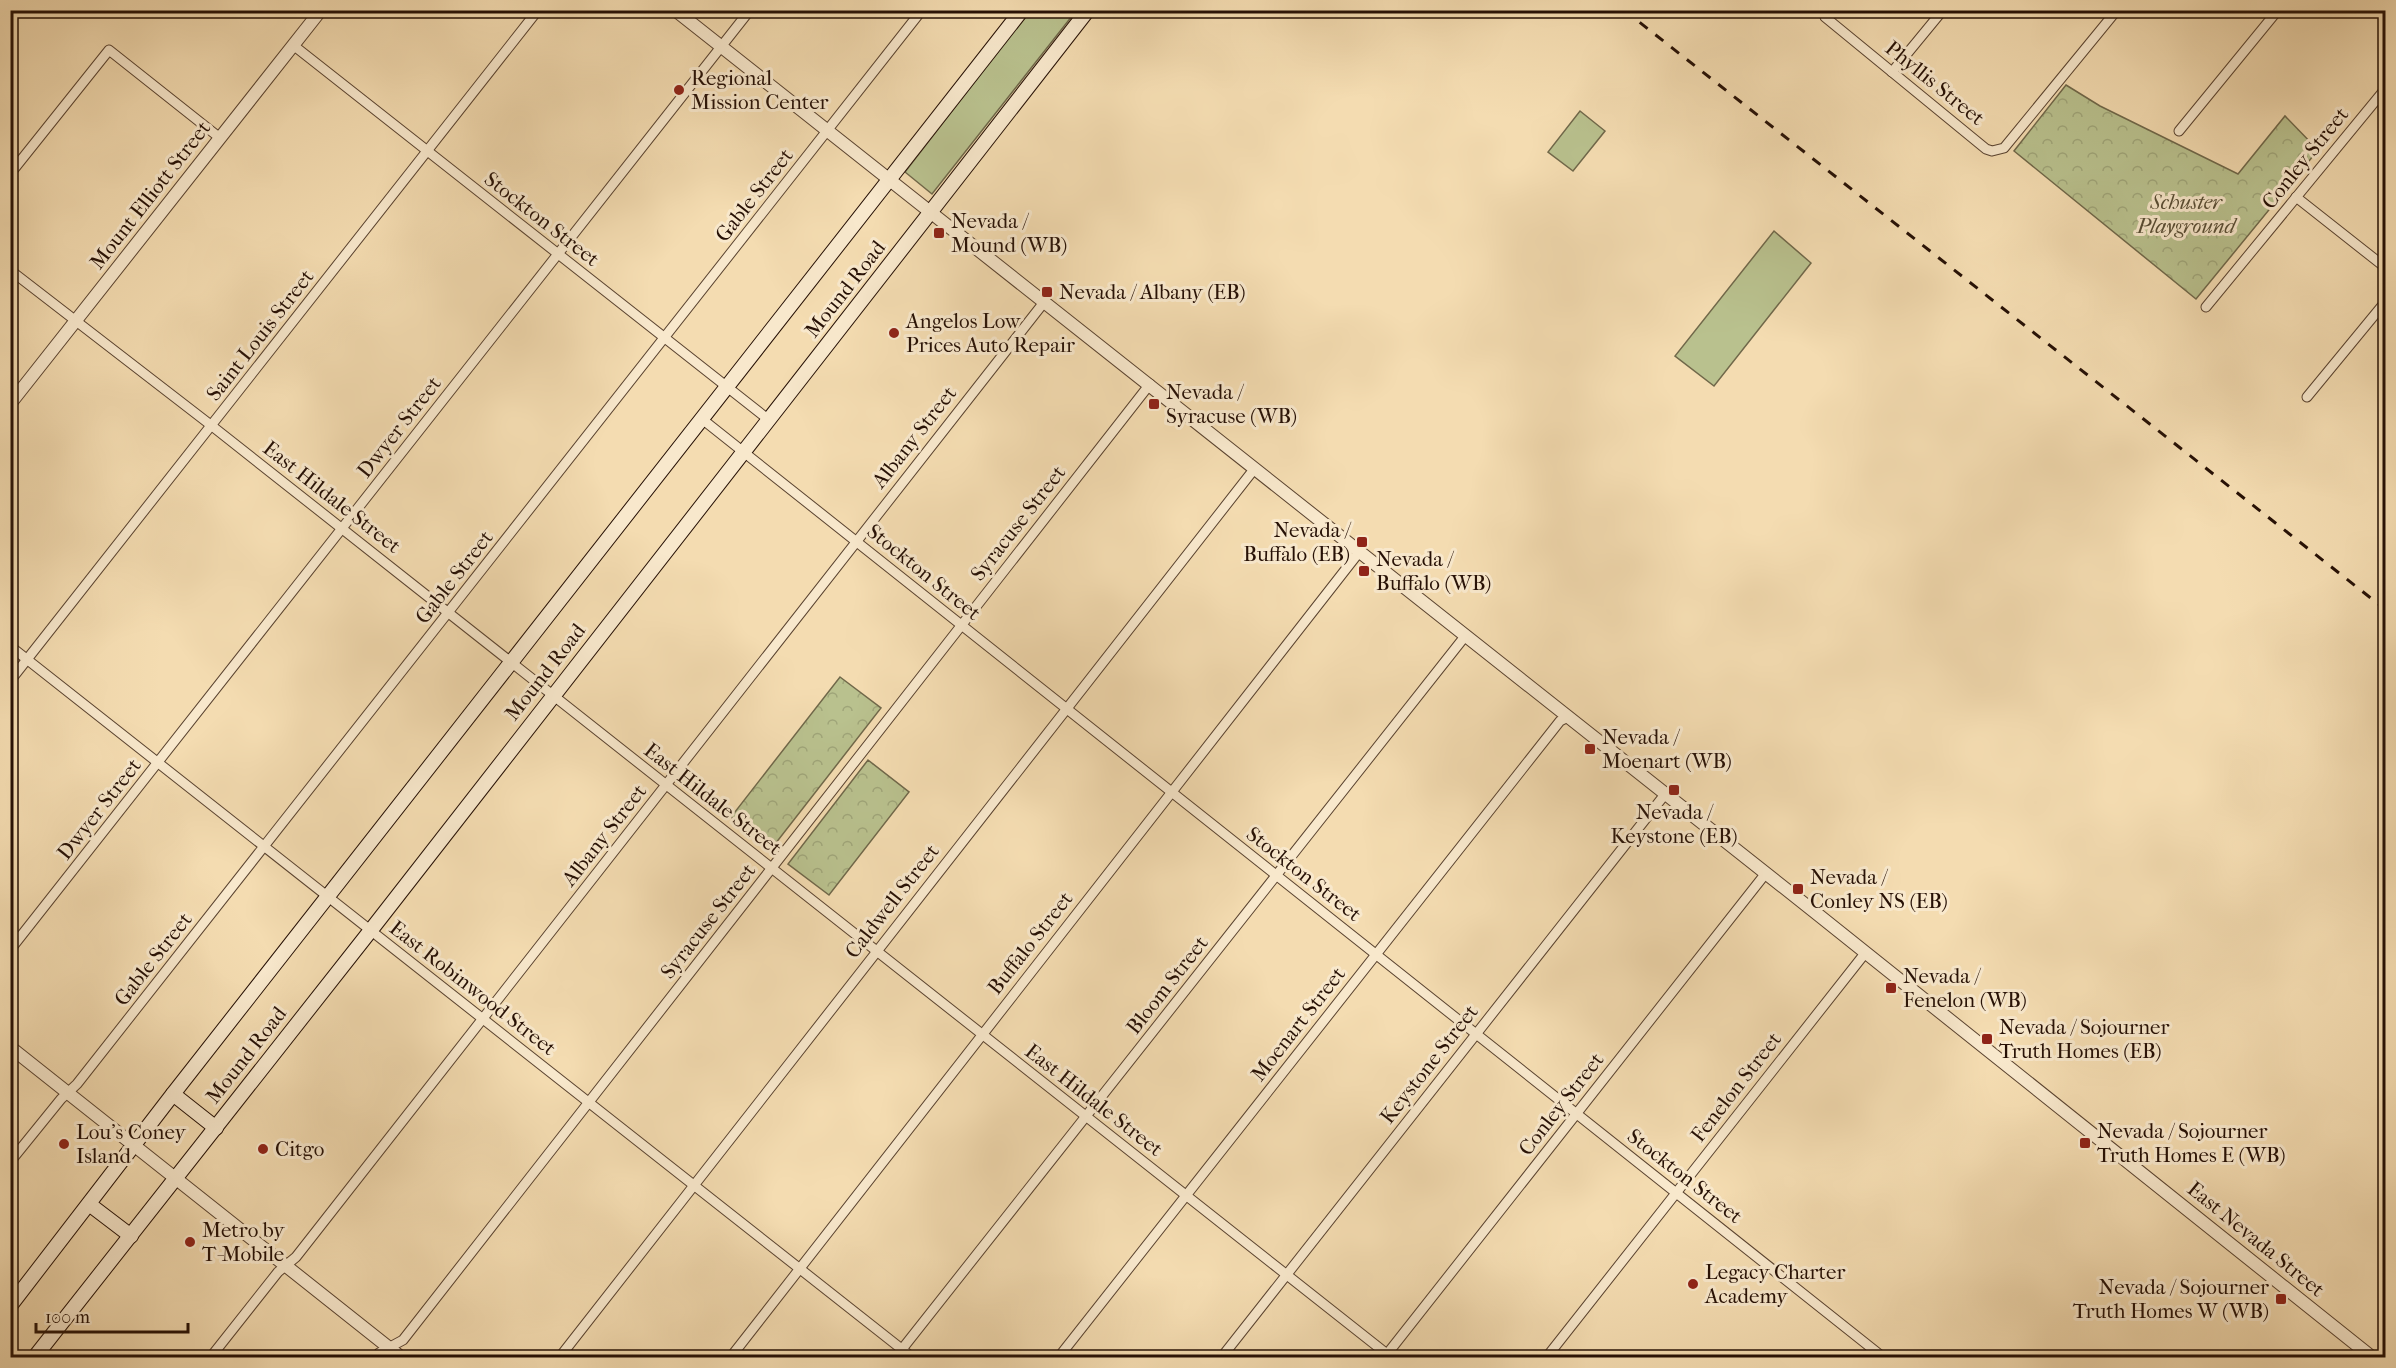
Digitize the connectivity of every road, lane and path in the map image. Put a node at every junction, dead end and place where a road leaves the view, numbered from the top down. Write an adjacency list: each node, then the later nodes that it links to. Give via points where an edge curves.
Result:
1 (321, 10): 12 (street, Mount Elliott Street)
2 (538, 10): 19 (street, Saint Louis Street)
3 (675, 10): 13 (street, East Nevada Street)
4 (750, 10): 13 (street, Dwyer Street)
5 (922, 10): 16 (street, Gable Street)
6 (1022, 10): 21 (main road, Mound Road)
7 (1088, 10): 23 (main road, Mound Road)
8 (1942, 10): 14 (street)
9 (2117, 10): 14 (street, Phyllis Street, via 2004,148 1996,151 1986,149)
10 (2278, 10): 17 (street)
11 (1825, 17): 14 (street, Phyllis Street)
12 (293, 45): 18 (street, Mount Elliott Street); 19 (street, Stockton Street)
13 (721, 47): 16 (street, East Nevada Street); 24 (street, Dwyer Street)
14 (1892, 72)
15 (2385, 88): 22 (street, Conley Street)
16 (827, 130): 21 (street, East Nevada Street); 31 (street, Gable Street)
17 (2179, 131)
18 (220, 138): 20 (street, via 109,50); 30 (street, Mount Elliott Street)
19 (427, 152): 24 (street, Stockton Street); 38 (street, Saint Louis Street)
20 (10, 174)
21 (890, 179): 23 (street, East Nevada Street); 33 (main road, Mound Road)
22 (2296, 197): 25 (street); 29 (street, Conley Street)
23 (932, 212): 27 (street, East Nevada Street); 37 (main road, Mound Road)
24 (558, 254): 31 (street, Stockton Street); 41 (street, Dwyer Street)
25 (2385, 268)
26 (10, 270): 30 (street, East Hildale Street)
27 (1045, 301): 32 (street, East Nevada Street); 42 (street, Albany Street)
28 (2385, 301): 34 (street)
29 (2206, 307)
30 (75, 321): 35 (street, Mount Elliott Street); 38 (street, East Hildale Street)
31 (664, 338): 33 (street, Stockton Street); 44 (street, Gable Street)
32 (1150, 384): 40 (street, East Nevada Street); 45 (street, Syracuse Street)
33 (728, 387): 36 (main road, Mound Road); 37 (street, Stockton Street)
34 (2307, 396)
35 (10, 404)
36 (702, 419): 39 (street, Stockton Street); 49 (main road, Mound Road)
37 (769, 420): 39 (main road, Mound Road)
38 (212, 426): 41 (street, East Hildale Street); 48 (street, Saint Louis Street)
39 (743, 452): 42 (street, Stockton Street); 51 (main road, Mound Road)
40 (1255, 468): 43 (street, East Nevada Street); 52 (street, Caldwell Street)
41 (342, 528): 44 (street, East Hildale Street); 54 (street, Dwyer Street)
42 (856, 541): 45 (street, Stockton Street); 55 (street, Albany Street)
43 (1360, 551): 46 (street, East Nevada Street); 56 (street, Buffalo Street)
44 (448, 612): 49 (street, East Hildale Street); 58 (street, Gable Street)
45 (961, 625): 52 (street, Stockton Street); 59 (street, Syracuse Street)
46 (1466, 635): 53 (street, East Nevada Street); 61 (street, Bloom Street)
47 (10, 646): 48 (street, East Robinwood Street)
48 (27, 659): 50 (street, Saint Louis Street); 54 (street, East Robinwood Street)
49 (512, 662): 51 (street, East Hildale Street); 62 (main road, Mound Road)
50 (10, 681)
51 (554, 695): 55 (street, East Hildale Street); 63 (main road, Mound Road)
52 (1066, 708): 56 (street, Stockton Street); 65 (street, Caldwell Street)
53 (1568, 717): 57 (street, East Nevada Street); 67 (street, Moenart Street, via 1560,721)
54 (158, 763): 58 (street, East Robinwood Street); 64 (street, Dwyer Street)
55 (666, 784): 59 (street, East Hildale Street); 68 (street, Albany Street)
56 (1171, 792): 61 (street, Stockton Street); 69 (street, Buffalo Street)
57 (1666, 793): 60 (street, East Nevada Street); 70 (street, Keystone Street)
58 (264, 846): 62 (street, East Robinwood Street); 72 (street, Gable Street)
59 (772, 868): 65 (street, East Hildale Street); 74 (street, Syracuse Street)
60 (1766, 873): 66 (street, East Nevada Street); 75 (street, Conley Street)
61 (1276, 875): 67 (street, Stockton Street); 76 (street, Bloom Street)
62 (328, 897): 63 (street, East Robinwood Street); 73 (main road, Mound Road)
63 (371, 930): 68 (street, East Robinwood Street); 77 (main road, Mound Road)
64 (10, 950)
65 (877, 951): 69 (street, East Hildale Street); 81 (street, Caldwell Street)
66 (1866, 952): 82 (street, Fenelon Street); 105 (street, East Nevada Street)
67 (1376, 954): 70 (street, Stockton Street); 83 (street, Moenart Street)
68 (484, 1018): 74 (street, East Robinwood Street); 86 (street, Albany Street)
69 (982, 1034): 76 (street, East Hildale Street); 87 (street, Buffalo Street)
70 (1476, 1034): 75 (street, Stockton Street); 88 (street, Keystone Street)
71 (10, 1047): 72 (street)
72 (68, 1093): 78 (street); 79 (street, Gable Street)
73 (173, 1094): 77 (main road); 78 (main road, Mound Road)
74 (589, 1102): 81 (street, East Robinwood Street); 90 (street, Syracuse Street, via 403,1340)
75 (1576, 1113): 82 (street, Stockton Street); 92 (street, Conley Street)
76 (1086, 1116): 83 (street, East Hildale Street); 91 (street, Bloom Street)
77 (216, 1128): 80 (main road, Mound Road)
78 (134, 1145): 80 (street); 84 (main road, Mound Road)
79 (10, 1162)
80 (176, 1178): 85 (main road, Mound Road); 86 (street)
81 (694, 1185): 87 (street, East Robinwood Street); 98 (street, Caldwell Street)
82 (1676, 1192): 93 (street, Stockton Street); 104 (street, Fenelon Street)
83 (1186, 1195): 88 (street, East Hildale Street); 102 (street, Moenart Street)
84 (89, 1204): 85 (main road); 89 (main road, Mound Road)
85 (131, 1236): 94 (main road, Mound Road)
86 (287, 1265): 90 (street); 95 (street, Albany Street)
87 (800, 1268): 91 (street, East Robinwood Street); 99 (street, Buffalo Street)
88 (1287, 1275): 92 (street, East Hildale Street); 103 (street, Keystone Street)
89 (10, 1306)
90 (389, 1347): 96 (street, Syracuse Street); 97 (street)
91 (902, 1349): 100 (street, Bloom Street); 101 (street, East Robinwood Street)
92 (1387, 1356)
93 (1880, 1356)
94 (34, 1358)
95 (210, 1358)
96 (375, 1358)
97 (402, 1358)
98 (559, 1358)
99 (730, 1358)
100 (896, 1358)
101 (913, 1358)
102 (1058, 1358)
103 (1221, 1358)
104 (1546, 1358)
105 (2373, 1358)

